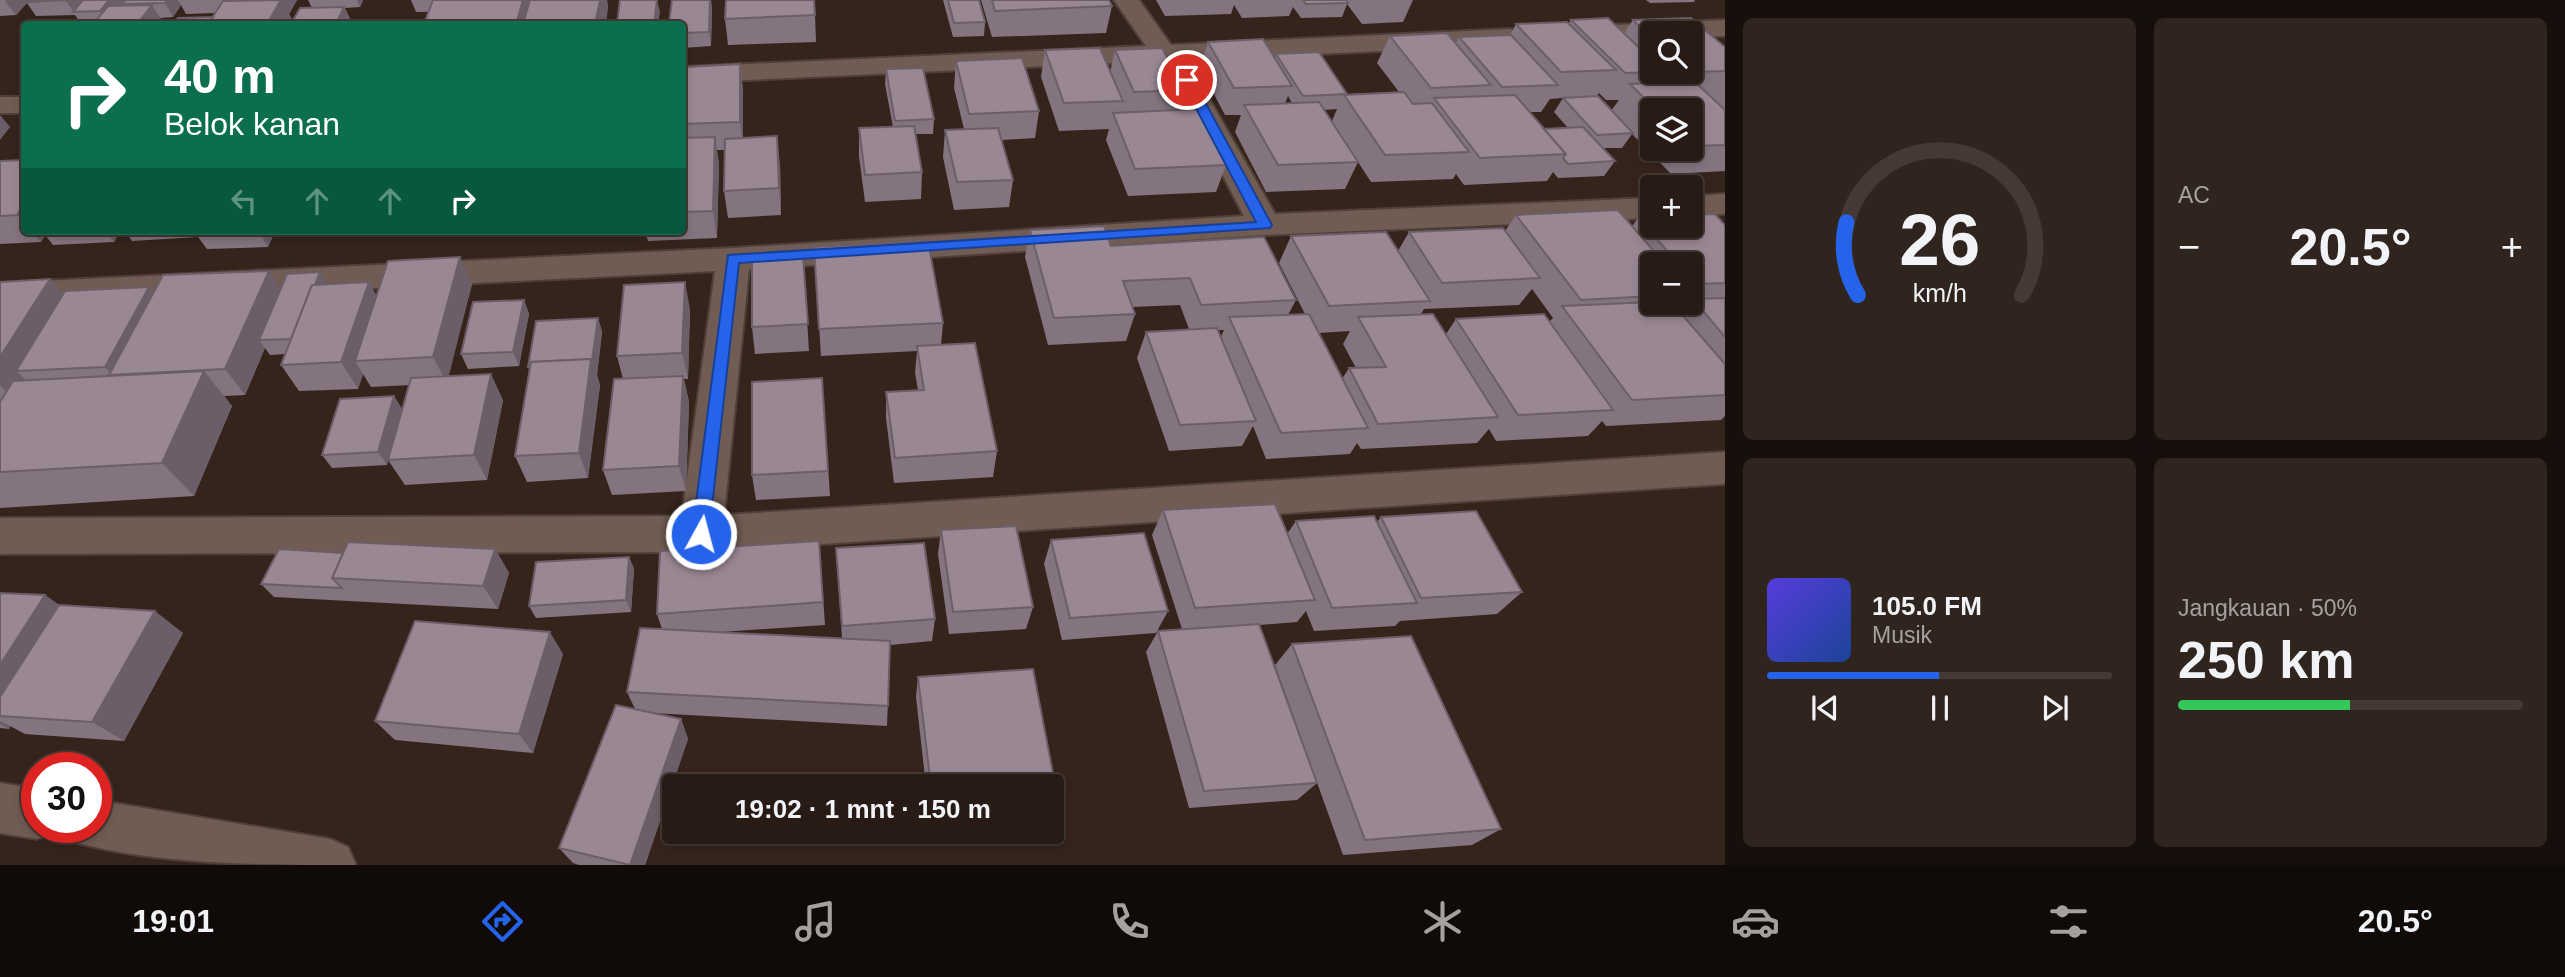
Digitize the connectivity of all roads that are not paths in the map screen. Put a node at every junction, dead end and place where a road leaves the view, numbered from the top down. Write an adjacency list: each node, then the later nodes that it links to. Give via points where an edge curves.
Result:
1 (1126, 0): 3 (street)
2 (1725, 28): 3 (street)
3 (1164, 53): 4 (street); 10 (street, via 1180,68)
4 (686, 75)
5 (0, 105): 6 (street)
6 (21, 105)
7 (1725, 204): 8 (street)
8 (1703, 205)
9 (1640, 209): 10 (street)
10 (1265, 225): 11 (street)
11 (733, 259): 12 (street); 14 (street)
12 (0, 295)
13 (1725, 468): 14 (street)
14 (701, 534): 15 (street)
15 (4, 542)
16 (0, 808): 17 (street)
17 (21, 811)
18 (112, 828): 19 (street)
19 (330, 865)

